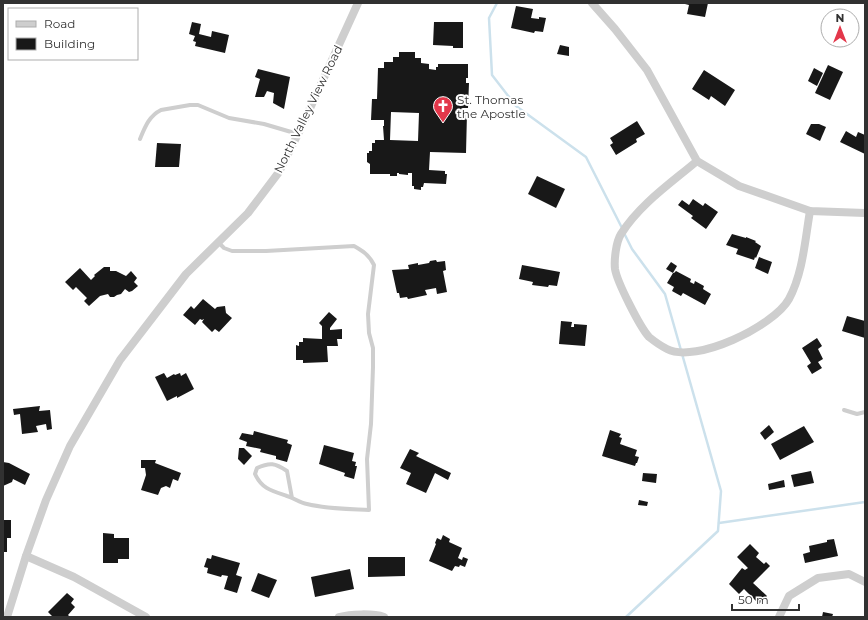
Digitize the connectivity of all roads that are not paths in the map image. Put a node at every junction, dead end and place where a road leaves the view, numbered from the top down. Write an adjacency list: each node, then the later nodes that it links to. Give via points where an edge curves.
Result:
1 (358, 3): 3 (street, North Valley View Road)
2 (592, 3): 5 (street, via 647,70)
3 (298, 134): 4 (lane, via 264,124 229,118 198,105 190,105 157,112 148,121); 8 (street, North Valley View Road, via 279,172 248,213)
4 (140, 139)
5 (698, 161): 6 (street, via 739,186); 6 (street, via 645,205 620,235 615,256 615,271 628,302 649,336 667,349 679,353 710,349 734,340 772,319 789,300 799,275)
6 (810, 211): 7 (street)
7 (865, 213)
8 (218, 242): 11 (lane, via 232,251 354,246 364,252 374,265 368,314 373,348 371,424 367,459 369,510 305,504); 12 (street, North Valley View Road, via 186,274 120,360 70,446 46,500)
9 (844, 410): 10 (lane, via 857,414)
10 (865, 412)
11 (292, 498): 11 (lane, via 287,471 277,464 266,464 257,468 255,474 266,489)
12 (26, 556): 14 (street, North Valley View Road); 15 (street, via 74,577)
13 (865, 582): 18 (street, via 849,574 818,578 789,596)
14 (7, 617)
15 (146, 617)
16 (339, 617): 17 (street)
17 (384, 617)
18 (779, 617)

